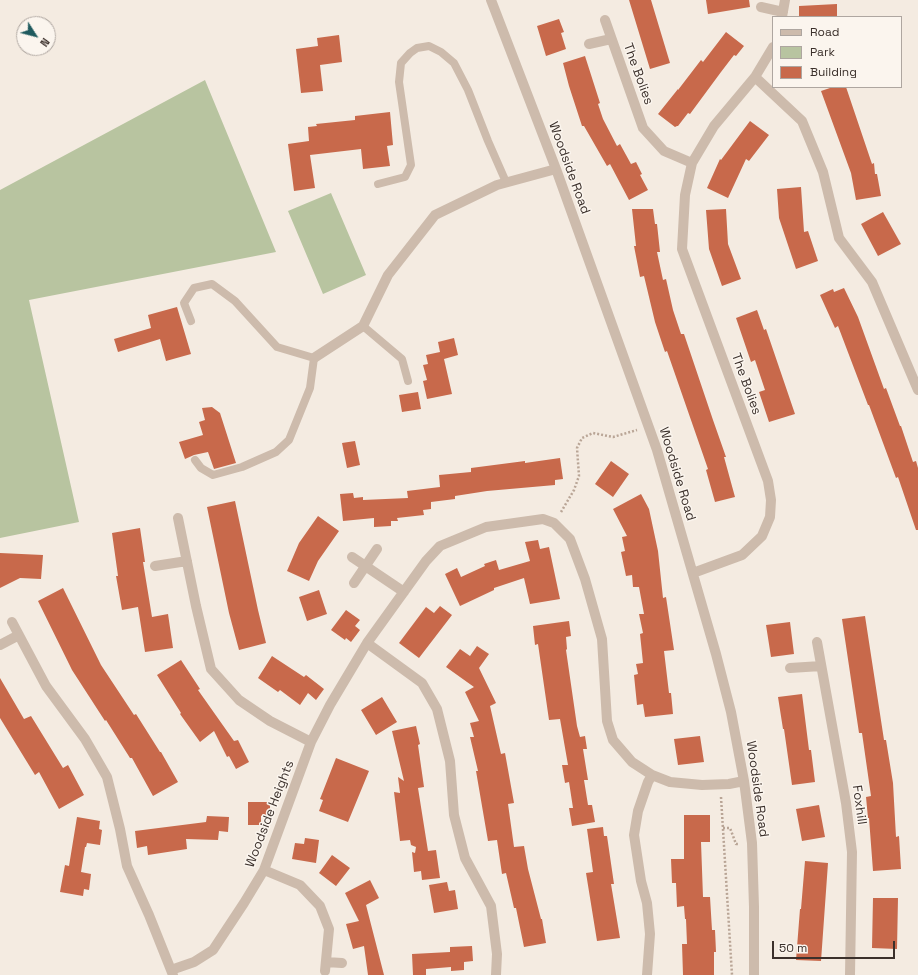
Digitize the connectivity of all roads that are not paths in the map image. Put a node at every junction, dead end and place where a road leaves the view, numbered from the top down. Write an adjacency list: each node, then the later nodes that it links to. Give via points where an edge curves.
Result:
1 (491, 0): 11 (street, Woodside Road)
2 (785, 0): 4 (street)
3 (761, 7): 4 (street)
4 (783, 14)
5 (605, 20): 6 (street, The Bolies)
6 (611, 39): 7 (street, The Bolies); 10 (street, The Bolies, via 643,128 664,151)
7 (589, 44)
8 (772, 49): 9 (street, The Bolies)
9 (755, 77): 10 (street, The Bolies, via 714,126); 18 (street, via 802,121 824,172 839,238 872,282)
10 (692, 163): 26 (street, The Bolies, via 685,195 682,249 768,481 771,500 770,517 762,536 742,555)
11 (556, 169): 12 (street); 26 (street, Woodside Road, via 657,450)
12 (506, 182): 13 (lane, via 468,90 454,63 429,46 417,48 401,63 399,82 411,165 405,177); 15 (street, via 435,215 388,275)
13 (378, 184)
14 (191, 321): 16 (lane, via 184,303 194,288 212,284 235,301 277,347)
15 (363, 326): 16 (street); 17 (lane, via 402,359)
16 (314, 358): 19 (lane, via 310,388 289,440 276,452 242,467 212,475 201,468)
17 (408, 381)
18 (918, 390)
19 (195, 460)
20 (178, 518): 23 (street)
21 (377, 550): 25 (street)
22 (352, 557): 25 (street)
23 (187, 561): 24 (street); 36 (street, via 211,669 239,700 270,721)
24 (156, 566)
25 (366, 566): 27 (street); 28 (street)
26 (693, 573): 38 (street, Woodside Road, via 731,712)
27 (354, 583)
28 (404, 592): 32 (street, Woodside Heights); 37 (street, Woodside Heights, via 440,546 486,527 543,519 554,523 570,540 585,579 602,639 607,721 613,740 632,762)
29 (12, 622): 30 (street, Woodside Heights)
30 (19, 635): 33 (street); 41 (street, Woodside Heights, via 46,686 86,739 107,776 127,866)
31 (817, 642): 34 (street, Foxhill)
32 (368, 643): 36 (street, Woodside Heights); 42 (street, via 422,683 437,708 450,760 454,815 465,858 491,906 497,954)
33 (0, 645)
34 (821, 666): 35 (street); 45 (street, Foxhill, via 846,803 852,852)
35 (790, 668)
36 (311, 742): 39 (street, Woodside Heights)
37 (652, 775): 38 (street, via 670,782 702,785); 43 (street, via 638,811 634,835 650,934)
38 (744, 781): 44 (street, Woodside Road, via 752,843)
39 (264, 870): 40 (street, via 300,885 320,906 329,929 325,966); 41 (street, Woodside Heights, via 213,950)
40 (342, 963)
41 (172, 972)
42 (496, 975)
43 (647, 975)
44 (754, 975)
45 (850, 975)

